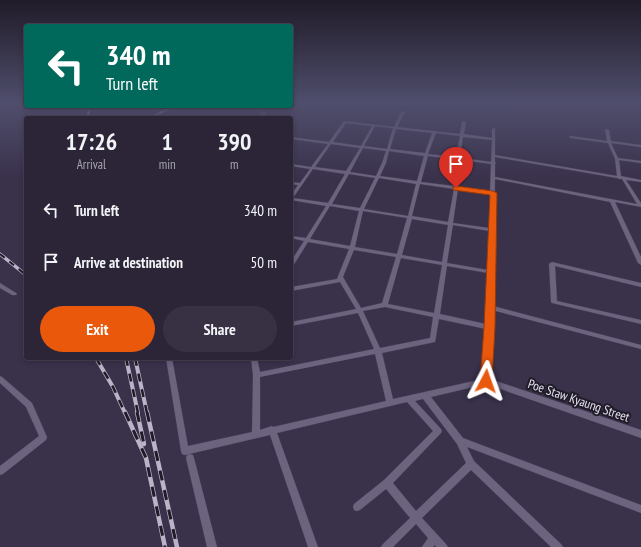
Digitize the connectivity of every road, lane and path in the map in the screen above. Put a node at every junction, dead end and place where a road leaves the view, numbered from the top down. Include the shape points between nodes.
1 (340, 129) edge
2 (373, 129) edge
3 (395, 129) edge
4 (405, 129) edge
5 (464, 129) edge
6 (494, 129) dead end
7 (607, 130) dead end
8 (434, 133) junction
9 (463, 136) junction
10 (571, 137) dead end
11 (293, 138) edge
12 (494, 139) junction
13 (609, 142) junction
14 (330, 143) junction
15 (641, 146) edge
16 (362, 147) junction
17 (388, 150) junction
18 (425, 155) junction
19 (494, 156) junction
20 (617, 158) junction
21 (460, 160) junction
22 (641, 162) edge
23 (494, 163) junction
24 (293, 165) edge
25 (312, 168) junction
26 (347, 173) junction
27 (377, 177) junction
28 (494, 178) junction
29 (621, 178) junction
30 (641, 181) edge
31 (293, 183) edge
32 (418, 183) junction
33 (300, 184) junction
34 (456, 188) junction
35 (493, 193) junction
36 (293, 196) edge
37 (293, 199) edge
38 (612, 200) junction
39 (329, 205) junction
40 (641, 206) edge
41 (361, 210) junction
42 (410, 218) junction
43 (449, 224) junction
44 (492, 230) junction
45 (293, 237) edge
46 (307, 240) junction
47 (352, 248) junction
48 (638, 254) edge
49 (398, 256) junction
50 (293, 261) edge
51 (641, 263) edge
52 (443, 264) junction
53 (490, 272) junction
54 (340, 277) junction
55 (0, 285) edge
56 (641, 285) edge
57 (293, 289) edge
58 (14, 294) dead end
59 (385, 305) junction
60 (490, 307) junction
61 (360, 311) junction
62 (438, 316) junction
63 (641, 322) edge
64 (293, 324) edge
65 (489, 327) junction
66 (641, 347) edge
67 (378, 352) junction
68 (169, 360) edge
69 (254, 360) edge
70 (257, 375) junction
71 (0, 380) edge
72 (486, 381) junction
73 (425, 395) junction
74 (409, 399) junction
75 (390, 403) junction
76 (272, 430) junction
77 (256, 434) junction
78 (641, 434) edge
79 (460, 441) junction
80 (190, 458) dead end
81 (471, 464) junction
82 (0, 471) edge
83 (387, 483) junction
84 (357, 507) dead end
85 (641, 509) edge
86 (415, 518) junction
87 (435, 538) junction
88 (212, 547) edge
89 (313, 547) edge
90 (386, 547) edge
91 (426, 547) edge
92 (443, 547) edge
93 (558, 547) edge

1 - 14 street
2 - 16 street
3 - 17 street
4 - 8 street
5 - 9 street
6 - 12 street
7 - 13 street
8 - 9 street
8 - 18 street
9 - 12 street
9 - 21 street via 458,152
10 - 13 street
11 - 14 street
12 - 19 street
13 - 15 street
13 - 20 street
14 - 16 street
14 - 25 street
16 - 17 street
16 - 26 street
17 - 18 street
17 - 27 street
18 - 21 street
18 - 32 street
19 - 23 street
19 - 29 street
20 - 22 street
20 - 29 street
21 - 23 street
21 - 34 street
23 - 28 street
24 - 25 street
25 - 26 street
25 - 33 street
26 - 27 street
26 - 39 street
27 - 32 street
27 - 41 street
28 - 35 street
28 - 38 street
29 - 30 street
29 - 40 street
31 - 33 street
32 - 34 street
32 - 42 street
33 - 36 street
34 - 35 street
34 - 43 street
35 - 44 street
37 - 39 street
38 - 40 street
38 - 48 street
39 - 41 street
39 - 46 street
41 - 42 street
41 - 47 street
42 - 43 street
42 - 49 street
43 - 44 street
43 - 52 street
44 - 53 street
45 - 46 street
46 - 47 street
46 - 50 street
47 - 49 street
47 - 54 street
48 - 51 street
49 - 52 street
49 - 59 street
52 - 53 street
52 - 62 street
53 - 60 street
54 - 57 street via 339,280
54 - 61 street
55 - 58 street
56 - 63 street via 552,264 554,302
59 - 61 street
59 - 62 street
60 - 65 street
60 - 66 street
61 - 64 street
61 - 67 street
62 - 65 street
62 - 67 street via 433,340
65 - 72 street
67 - 70 street
67 - 75 street
68 - 77 street via 185,451
69 - 70 street
70 - 77 street
71 - 82 street via 29,405 43,437
72 - 73 street
72 - 78 street, Poe Staw Kyaung Street
73 - 74 street
73 - 79 street
74 - 75 street
74 - 83 street via 438,431
75 - 76 street
76 - 77 street
76 - 89 street
79 - 81 street
79 - 85 street
80 - 88 street
81 - 86 street
81 - 93 street
83 - 84 street
83 - 86 street
86 - 87 street
86 - 90 street
87 - 91 street
87 - 92 street

